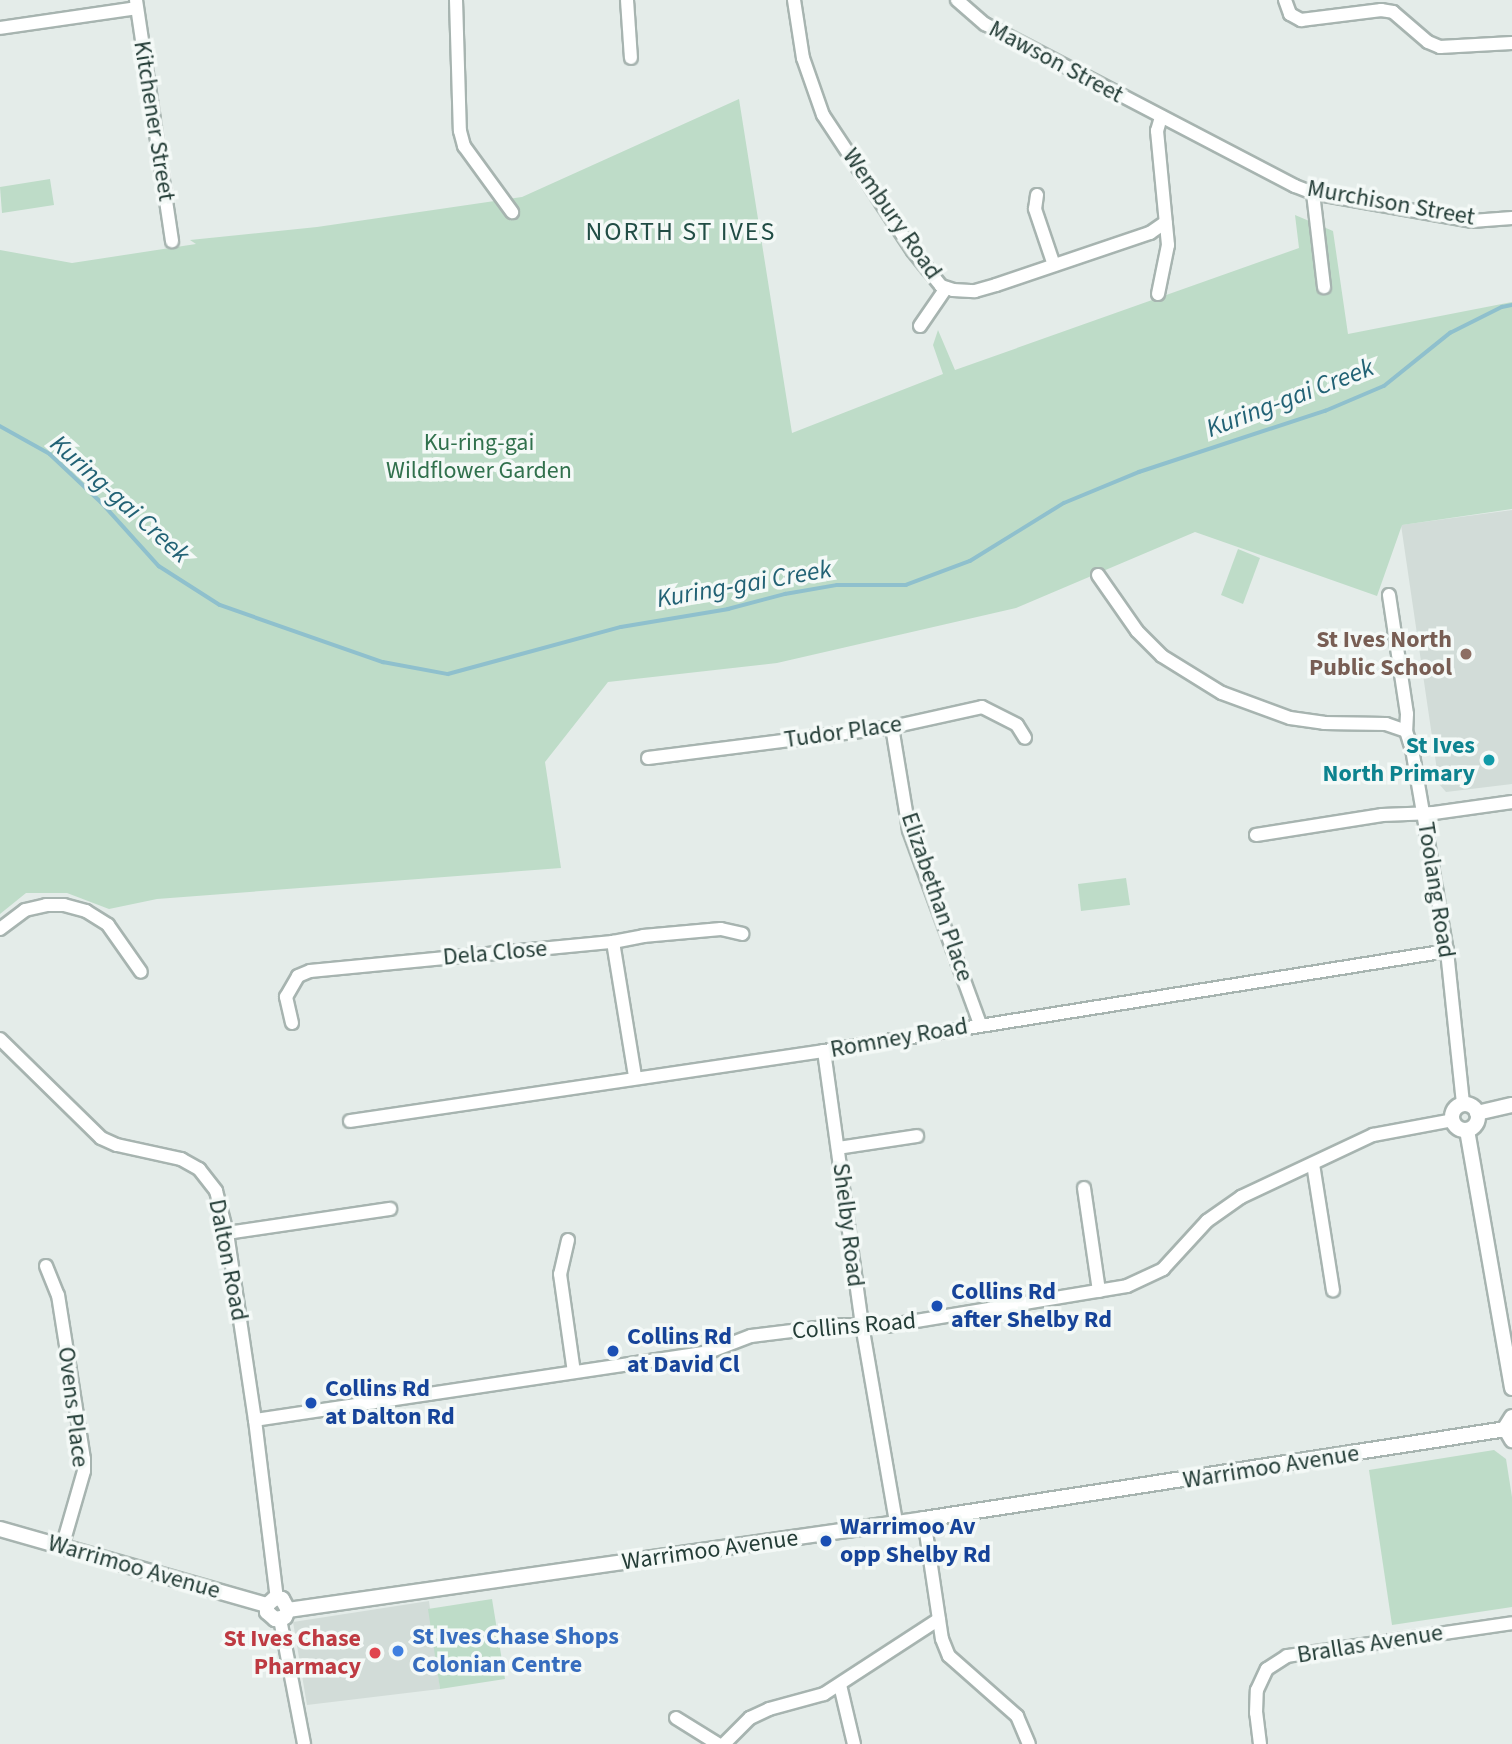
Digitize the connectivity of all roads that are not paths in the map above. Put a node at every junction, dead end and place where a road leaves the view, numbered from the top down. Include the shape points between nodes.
1 (456, 0) edge
2 (627, 0) edge
3 (793, 0) edge
4 (957, 0) edge
5 (1285, 1) edge
6 (136, 4) edge
7 (0, 28) edge
8 (1512, 43) edge
9 (631, 58) dead end
10 (1161, 117) junction
11 (1313, 193) junction
12 (1037, 195) dead end
13 (512, 212) dead end
14 (1512, 218) edge
15 (1166, 222) junction
16 (172, 242) dead end
17 (1054, 265) junction
18 (1324, 287) dead end
19 (946, 288) junction
20 (1158, 293) dead end
21 (920, 326) dead end
22 (1098, 575) dead end
23 (1389, 595) dead end
24 (892, 727) junction
25 (1406, 731) junction
26 (1025, 738) dead end
27 (648, 758) dead end
28 (1512, 802) edge
29 (1423, 812) junction
30 (1256, 835) dead end
31 (0, 929) edge
32 (742, 934) dead end
33 (614, 942) junction
34 (1447, 951) junction
35 (141, 972) dead end
36 (292, 1023) dead end
37 (980, 1024) junction
38 (0, 1039) edge
39 (824, 1051) junction
40 (635, 1077) junction
41 (1464, 1104) junction
42 (1512, 1105) edge
43 (1477, 1112) junction
44 (1452, 1120) junction
45 (350, 1121) dead end
46 (1467, 1130) junction
47 (917, 1136) dead end
48 (838, 1148) junction
49 (1313, 1164) junction
50 (1084, 1188) dead end
51 (390, 1209) dead end
52 (227, 1233) junction
53 (568, 1240) dead end
54 (46, 1266) dead end
55 (1333, 1290) dead end
56 (1098, 1291) junction
57 (862, 1325) junction
58 (574, 1372) junction
59 (1512, 1388) edge
60 (255, 1420) junction
61 (1510, 1429) edge
62 (924, 1519) junction
63 (896, 1522) junction
64 (0, 1529) edge
65 (62, 1547) junction
66 (272, 1602) junction
67 (284, 1615) junction
68 (939, 1619) junction
69 (1512, 1623) edge
70 (840, 1685) junction
71 (676, 1718) dead end
72 (304, 1744) edge
73 (718, 1744) edge
74 (723, 1744) edge
75 (854, 1744) edge
76 (1029, 1744) edge
77 (1260, 1744) edge

1 - 13 street via 462,139 470,158
2 - 9 street
3 - 19 street, Wembury Road via 803,58 823,115 929,274
4 - 10 street, Mawson Street via 985,24
5 - 8 street via 1290,14 1301,20 1394,12 1440,47
6 - 7 street
6 - 16 street, Kitchener Street
10 - 11 street, Murchison Street
10 - 15 street via 1157,131
11 - 14 street, Murchison Street via 1472,221
11 - 18 street
12 - 17 street via 1035,209
15 - 17 street, Wembury Road via 1150,233
15 - 20 street via 1168,245
17 - 19 street, Wembury Road via 975,291
19 - 21 street
22 - 25 street via 1137,631 1162,656 1222,693 1290,718 1386,724
23 - 25 street, Toolang Road
24 - 26 street, Tudor Place via 982,707 1017,725
24 - 27 street, Tudor Place
24 - 37 street, Elizabethan Place via 909,830
25 - 29 street, Toolang Road
28 - 29 street
29 - 30 street
29 - 34 street, Toolang Road
31 - 35 street via 25,910 46,905 86,911 108,925
32 - 33 street, Dela Close via 720,929
33 - 36 street, Dela Close via 310,971 298,975 286,997
33 - 40 street
34 - 37 street, Romney Road
34 - 41 street, Toolang Road
37 - 39 street, Romney Road
38 - 52 street, Dalton Road via 101,1138 165,1153 199,1169 216,1191
39 - 40 street, Romney Road
39 - 48 street, Shelby Road
40 - 45 street, Romney Road
41 - 43 street
41 - 44 street via 1454,1109
42 - 43 street
43 - 46 street via 1476,1124
44 - 46 street
44 - 49 street, Collins Road via 1373,1135
46 - 59 street
47 - 48 street
48 - 57 street, Shelby Road
49 - 55 street
49 - 56 street, Collins Road via 1224,1206 1163,1269 1134,1284
50 - 56 street
51 - 52 street
52 - 60 street, Dalton Road
53 - 58 street via 560,1274
54 - 65 street, Ovens Place via 58,1295 84,1472
56 - 57 street, Collins Road via 886,1326
57 - 58 street, Collins Road via 751,1336 709,1352
57 - 63 street, Shelby Road
58 - 60 street, Collins Road
60 - 66 street, Dalton Road
61 - 62 street, Warrimoo Avenue
62 - 63 street, Warrimoo Avenue
62 - 68 street
63 - 67 street, Warrimoo Avenue
64 - 65 street, Warrimoo Avenue
65 - 66 street, Warrimoo Avenue
66 - 67 street via 269,1616
67 - 72 street
68 - 70 street
68 - 76 street via 949,1656 1017,1716
69 - 77 street, Brallas Avenue via 1287,1656 1267,1669 1257,1690
70 - 74 street via 750,1718
70 - 75 street
71 - 73 street

